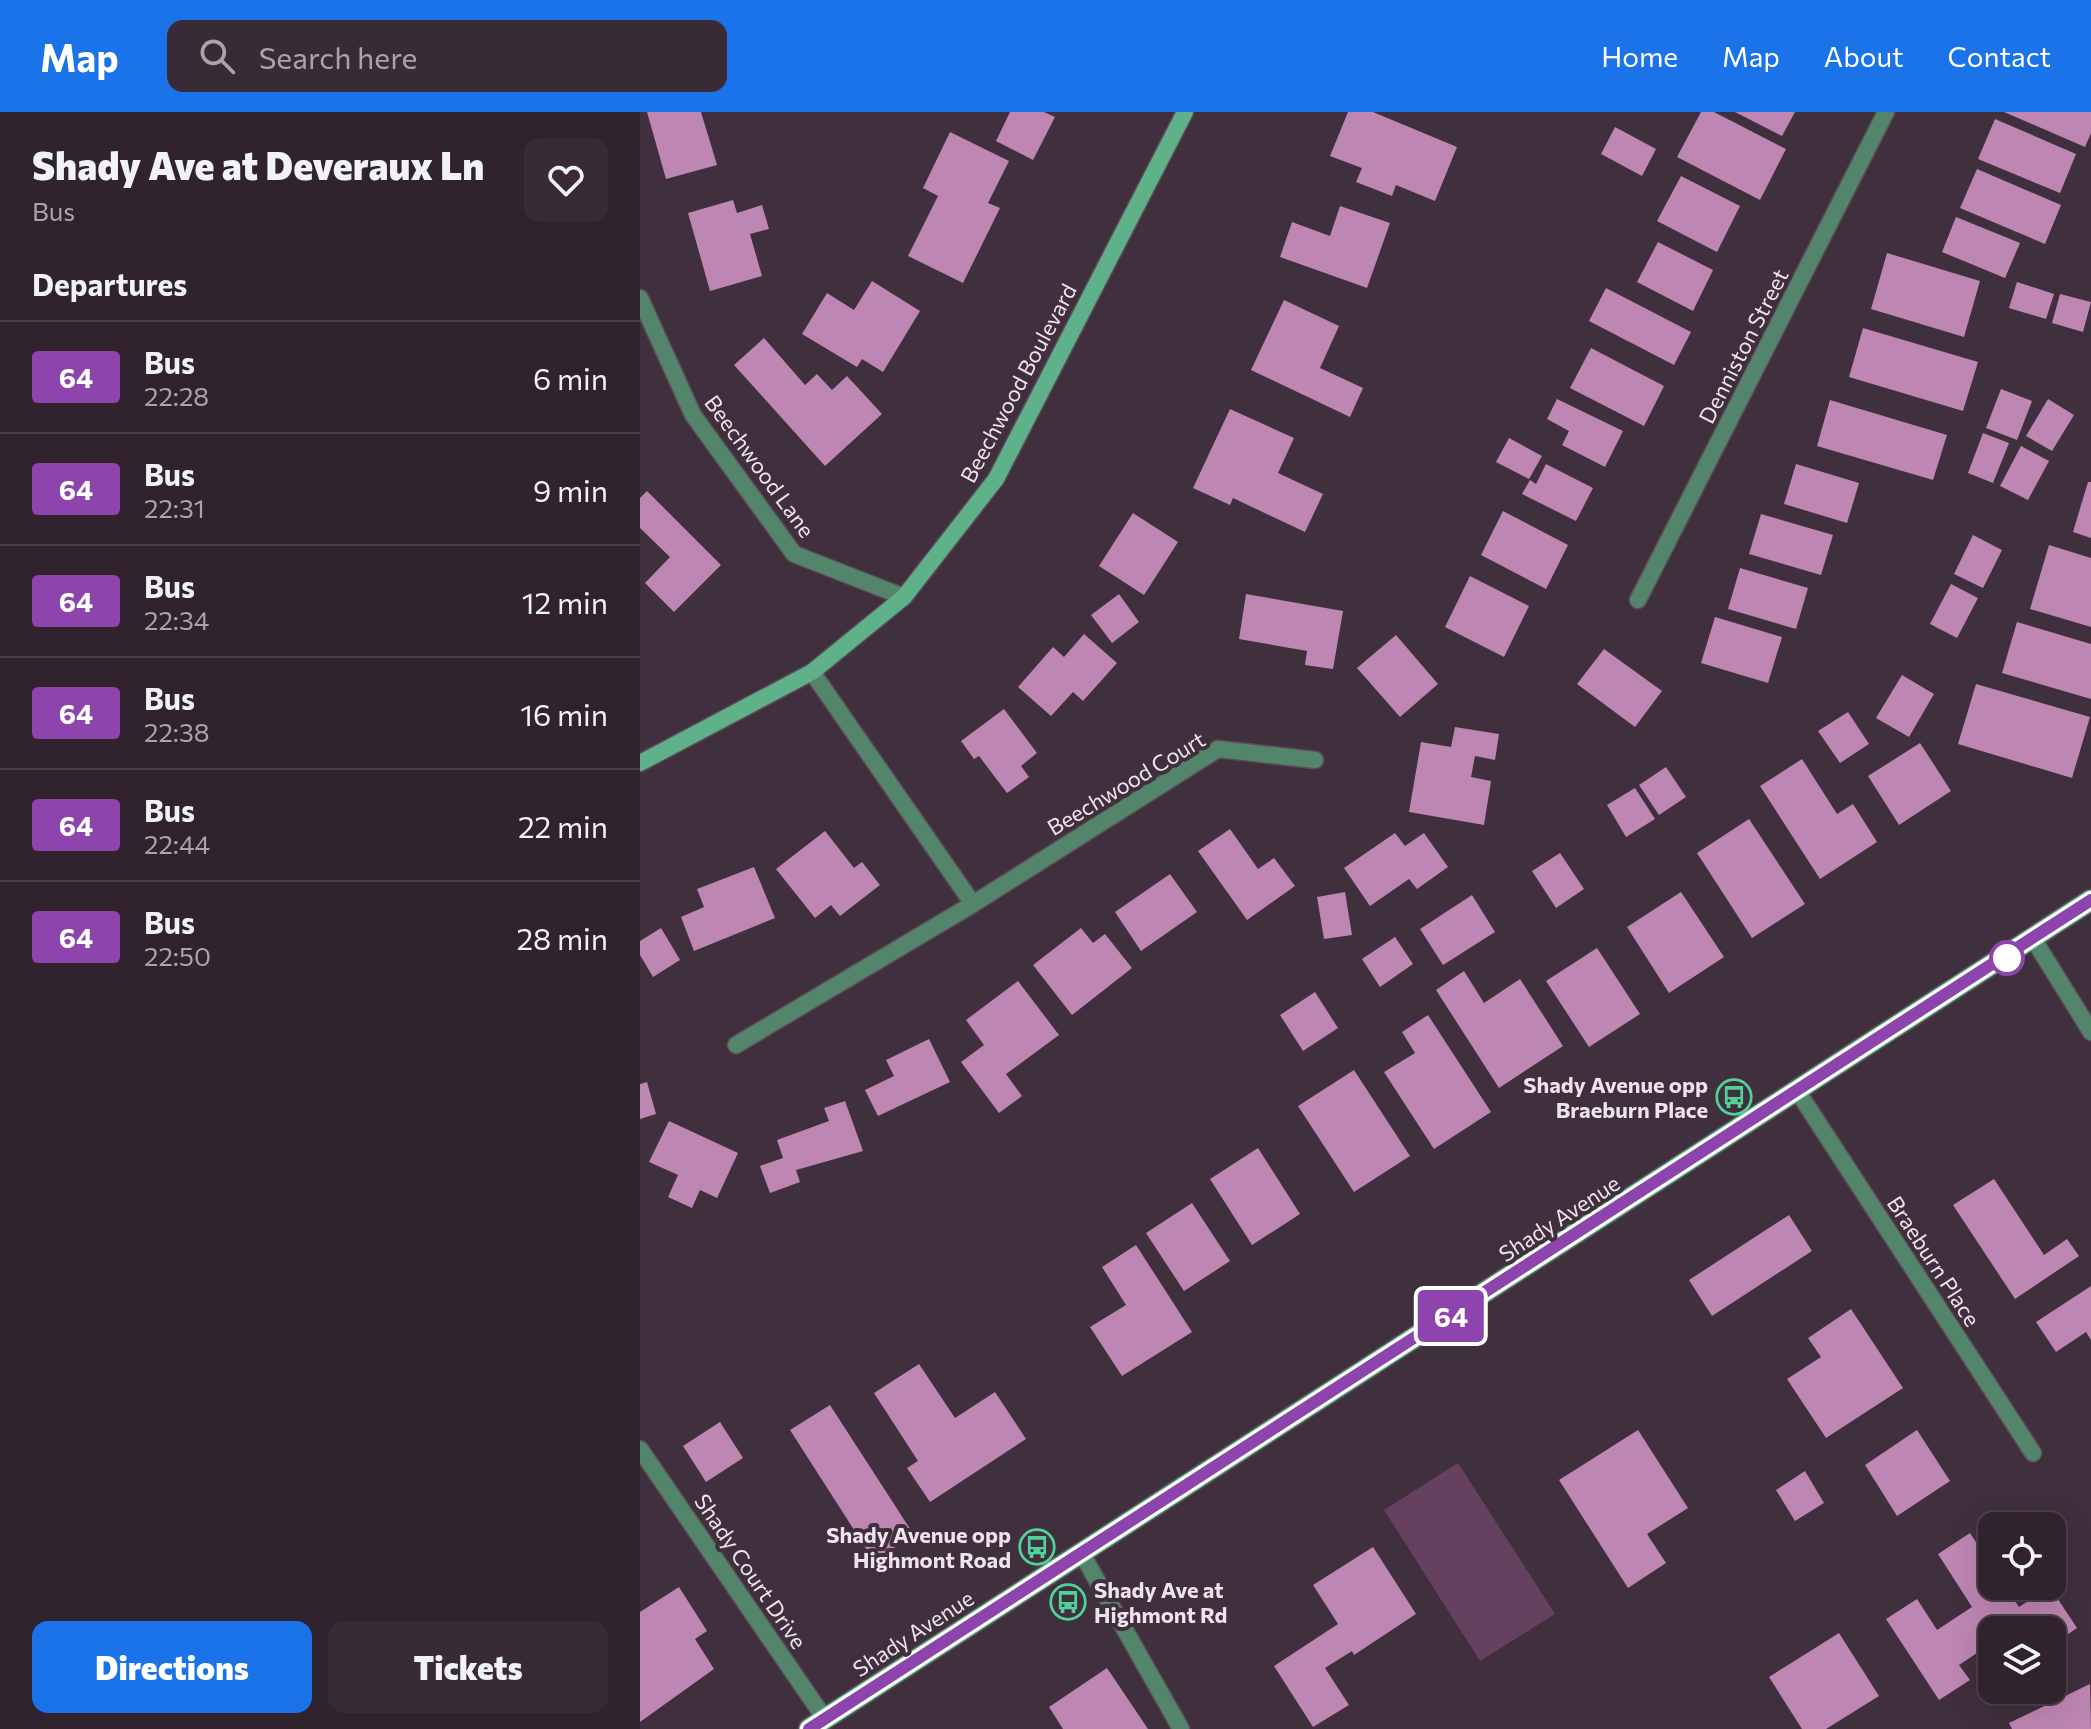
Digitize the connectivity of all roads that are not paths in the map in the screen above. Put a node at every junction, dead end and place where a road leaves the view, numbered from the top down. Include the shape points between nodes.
1 (1185, 112) edge
2 (1886, 112) edge
3 (640, 298) edge
4 (904, 597) junction
5 (1638, 600) dead end
6 (812, 672) junction
7 (1315, 760) dead end
8 (640, 763) edge
9 (2091, 900) edge
10 (973, 904) junction
11 (2034, 940) junction
12 (2091, 1032) edge
13 (736, 1045) dead end
14 (1798, 1092) junction
15 (640, 1449) edge
16 (2033, 1453) dead end
17 (1082, 1554) junction
18 (817, 1724) edge
19 (1181, 1729) edge

1 - 4 main road, Beechwood Boulevard via 996,479
2 - 5 street, Denniston Street
3 - 4 street, Beechwood Lane via 693,415 794,554
4 - 6 main road, Beechwood Boulevard
6 - 8 main road, Beechwood Boulevard
6 - 10 street
7 - 10 street, Beechwood Court via 1218,749
9 - 11 main road, Shady Avenue
10 - 13 street, Beechwood Court
11 - 12 street
11 - 14 main road, Shady Avenue
14 - 16 street, Braeburn Place
14 - 17 main road, Shady Avenue
15 - 18 street, Shady Court Drive
17 - 18 main road, Shady Avenue
17 - 19 street

